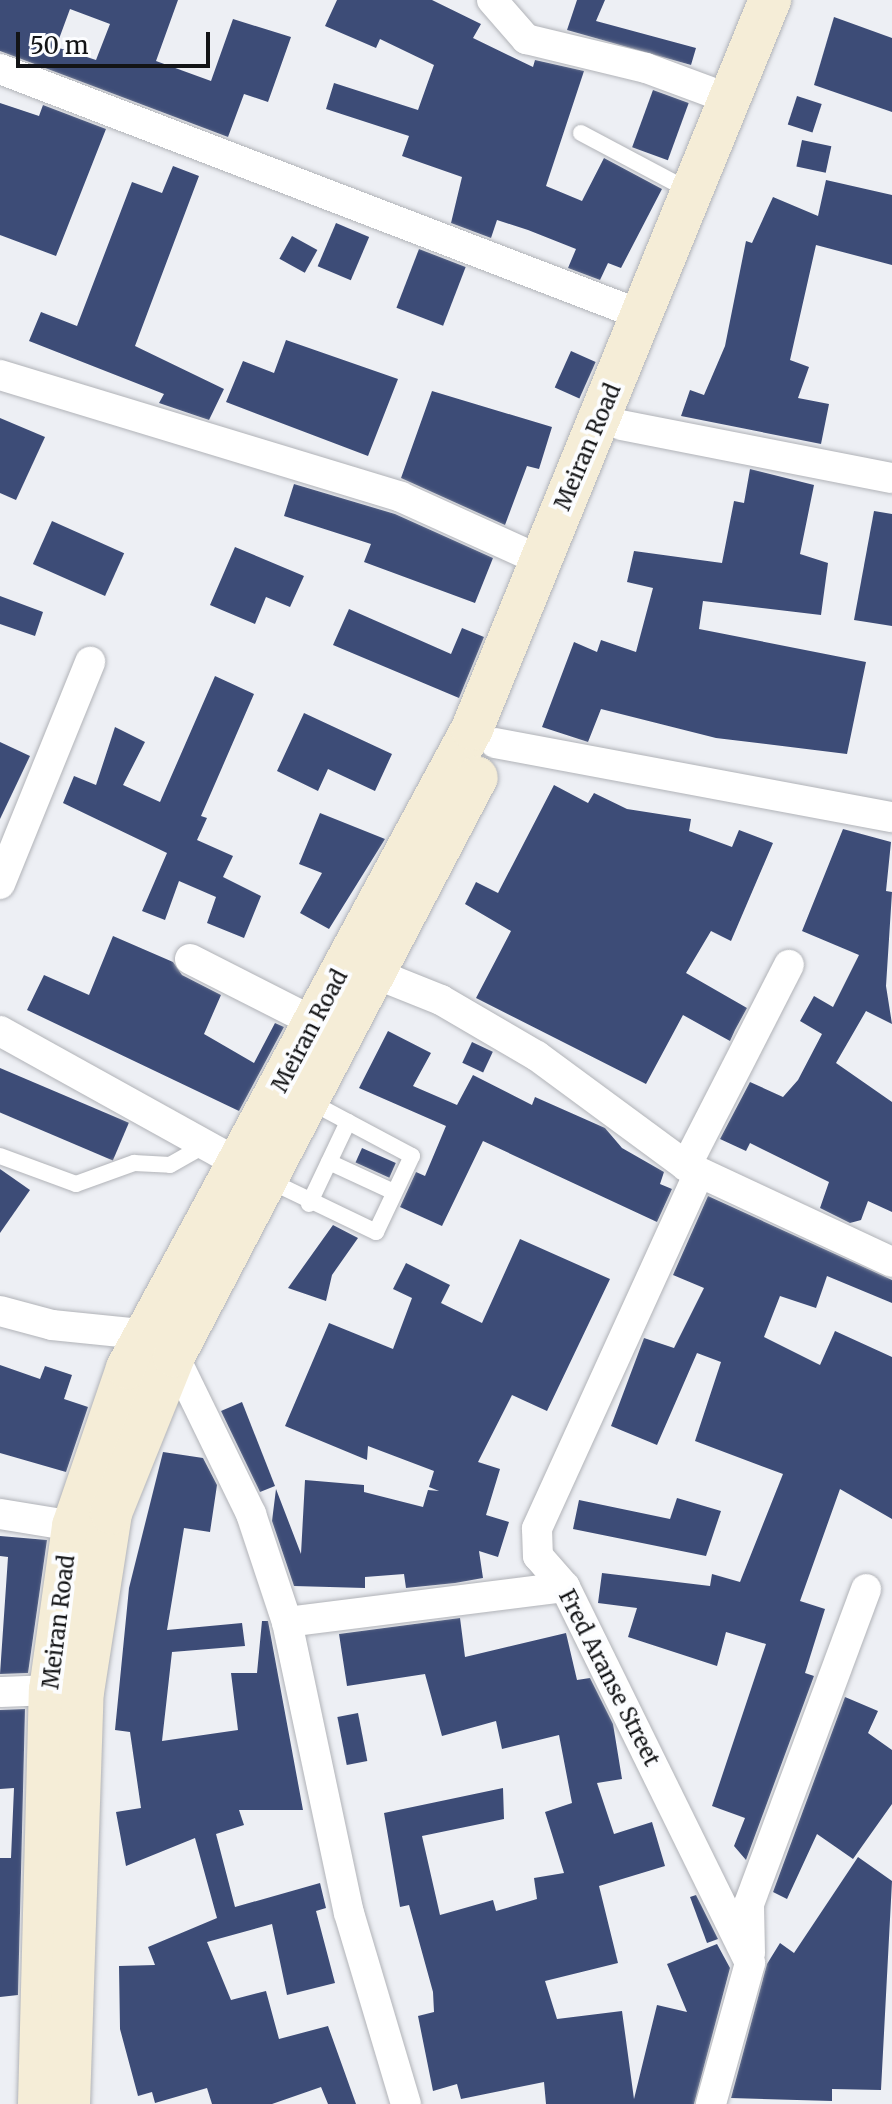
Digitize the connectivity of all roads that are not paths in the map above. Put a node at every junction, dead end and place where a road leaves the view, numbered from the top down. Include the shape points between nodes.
1 (492, 0) edge
2 (770, 0) edge
3 (798, 0) edge
4 (0, 69) edge
5 (730, 99) junction
6 (581, 133) dead end
7 (695, 193) junction
8 (644, 316) junction
9 (0, 375) edge
10 (621, 425) junction
11 (892, 478) edge
12 (540, 560) junction
13 (90, 662) dead end
14 (495, 743) junction
15 (892, 817) edge
16 (0, 884) edge
17 (190, 959) dead end
18 (789, 965) dead end
19 (376, 974) junction
20 (316, 1023) junction
21 (0, 1031) edge
22 (307, 1100) junction
23 (348, 1122) junction
24 (0, 1156) edge
25 (239, 1161) junction
26 (329, 1162) junction
27 (693, 1170) junction
28 (394, 1192) junction
29 (309, 1204) junction
30 (892, 1262) edge
31 (0, 1311) edge
32 (158, 1345) junction
33 (0, 1514) edge
34 (73, 1526) junction
35 (565, 1587) junction
36 (866, 1589) dead end
37 (287, 1622) junction
38 (50, 1690) junction
39 (0, 1692) edge
40 (750, 1963) junction
41 (39, 2104) edge
42 (69, 2104) edge
43 (406, 2104) edge
44 (711, 2104) edge

1 - 5 street via 526,39 646,68
2 - 5 main road, Meiran Road
3 - 10 main road, Meiran Road
4 - 8 street
5 - 7 main road, Meiran Road
6 - 7 lane
7 - 8 main road, Meiran Road
8 - 12 main road, Meiran Road
9 - 12 street via 401,497
10 - 11 street
10 - 14 main road, Meiran Road
12 - 20 main road, Meiran Road via 472,729
13 - 16 street
14 - 15 street
14 - 19 main road, Meiran Road
17 - 20 street
18 - 27 street
19 - 22 main road, Meiran Road
19 - 27 street via 441,1000 537,1056
20 - 25 main road, Meiran Road
21 - 25 street
22 - 23 lane
22 - 25 main road, Meiran Road
23 - 26 lane
23 - 28 lane via 412,1156
24 - 25 lane via 76,1184 134,1163
25 - 29 lane
25 - 32 main road, Meiran Road
26 - 28 lane
26 - 29 lane
27 - 30 street
27 - 35 street, Fred Aranse Street via 550,1488 538,1556
28 - 29 lane via 376,1232
31 - 32 street
32 - 34 main road, Meiran Road
32 - 37 street via 251,1514
32 - 42 main road, Meiran Road via 93,1596 83,1692
33 - 34 street
34 - 38 main road, Meiran Road
35 - 37 street
35 - 40 street, Fred Aranse Street
36 - 40 street via 749,1904
37 - 43 street via 349,1913
38 - 39 street
38 - 41 main road, Meiran Road
40 - 44 street

